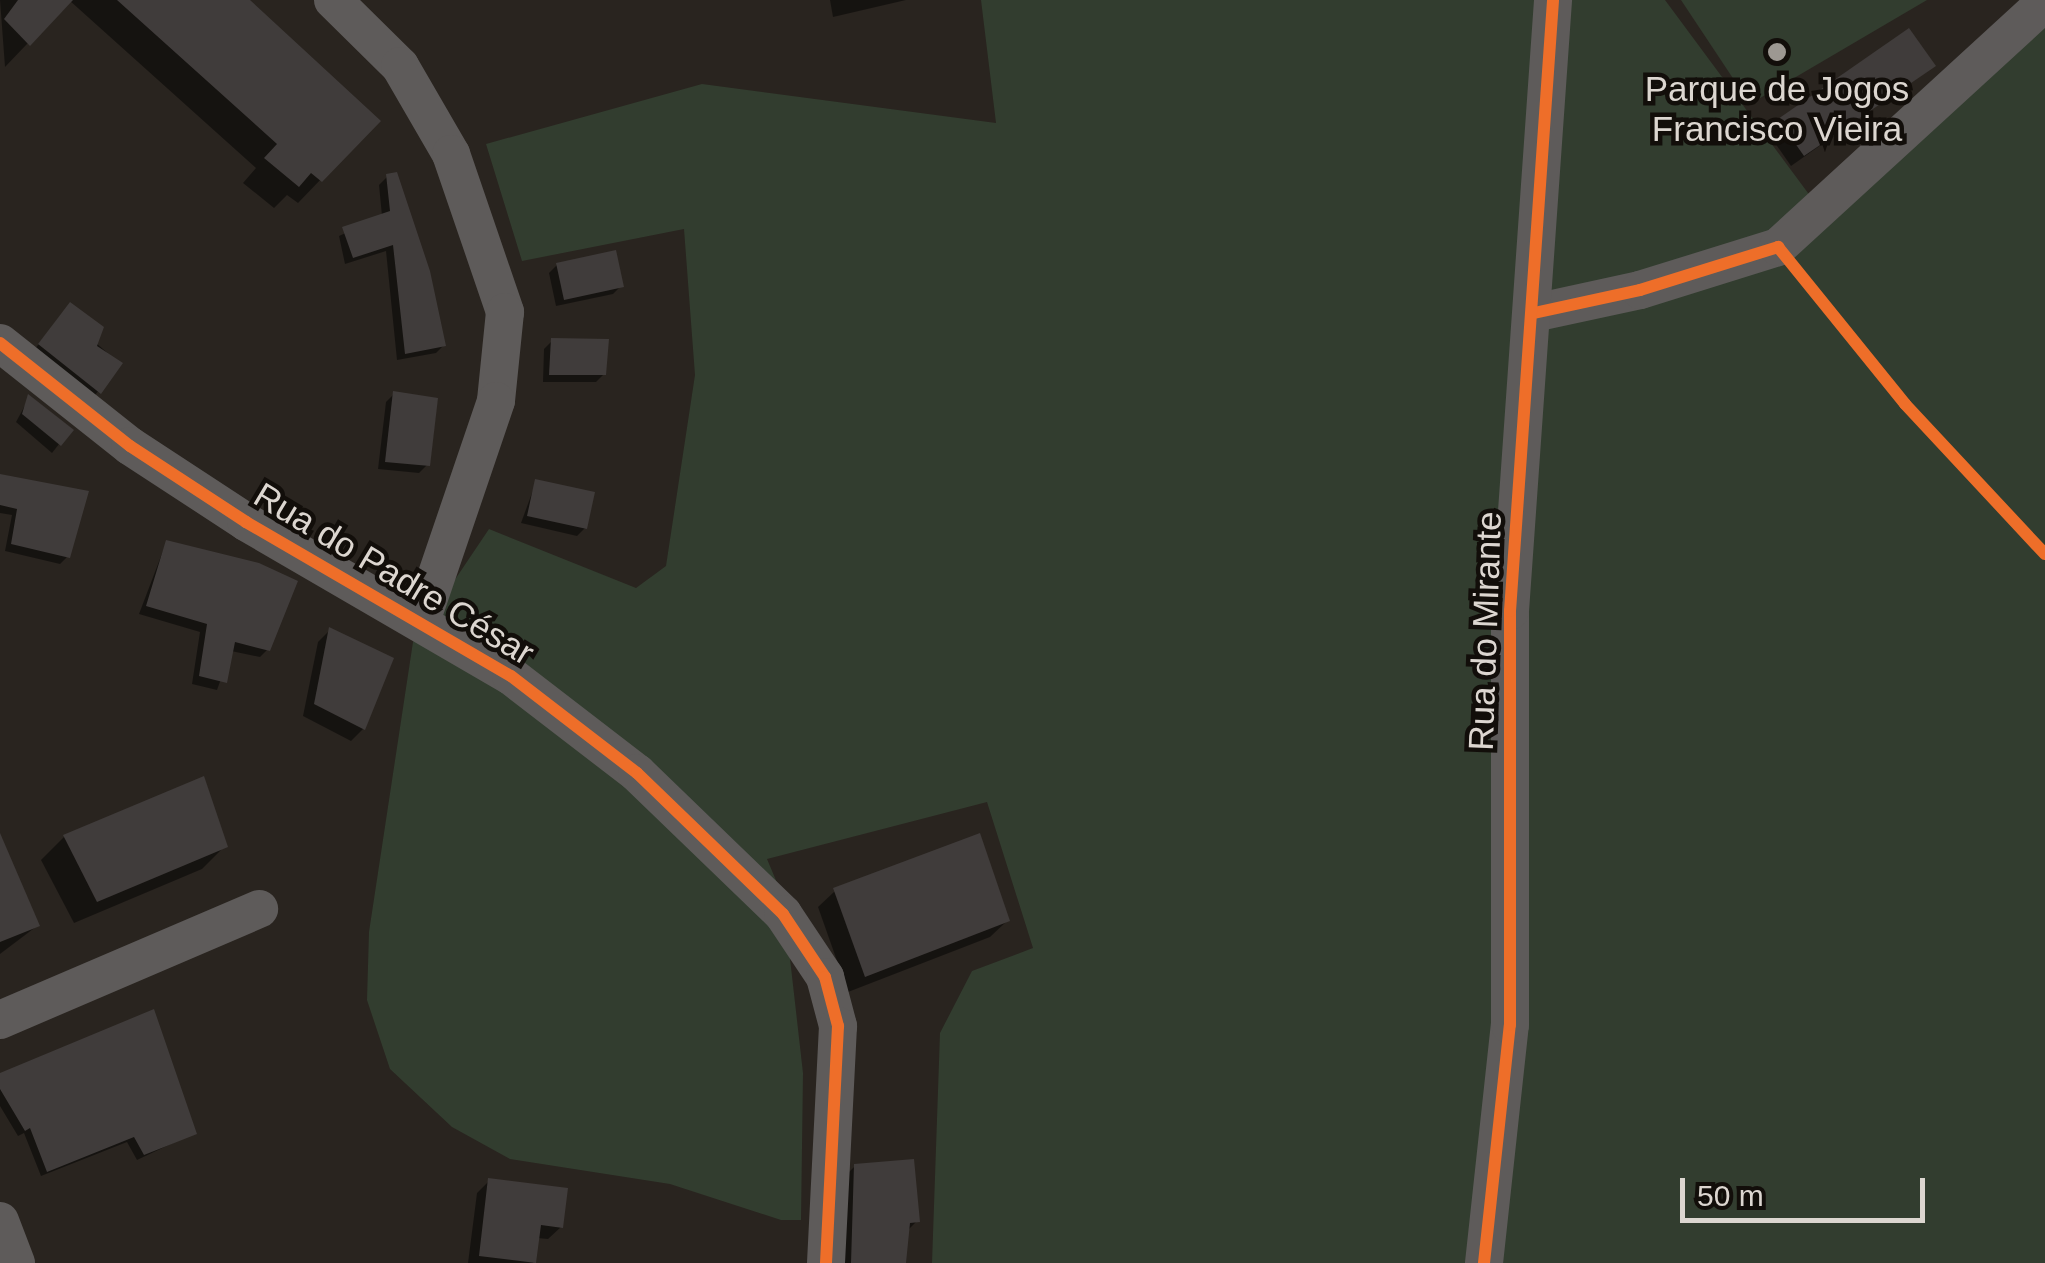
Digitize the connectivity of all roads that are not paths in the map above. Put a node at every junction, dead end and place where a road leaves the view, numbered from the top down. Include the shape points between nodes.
1 (333, 0) edge
2 (1553, 0) edge
3 (2045, 2) edge
4 (1534, 314) junction
5 (0, 343) edge
6 (421, 621) junction
7 (259, 909) dead end
8 (0, 1020) edge
9 (0, 1221) edge
10 (16, 1263) edge
11 (826, 1263) edge
12 (1484, 1263) edge

1 - 6 street via 400,66 450,154 505,312 496,401
2 - 4 street, Rua do Mirante
3 - 4 street via 1778,247
4 - 12 street, Rua do Mirante via 1510,611 1510,1025
5 - 6 street, Rua do Padre César via 130,446 246,522
6 - 11 street, Rua do Padre César via 511,676 637,773 783,914 815,956 832,998 840,1051
7 - 8 street
9 - 10 street

